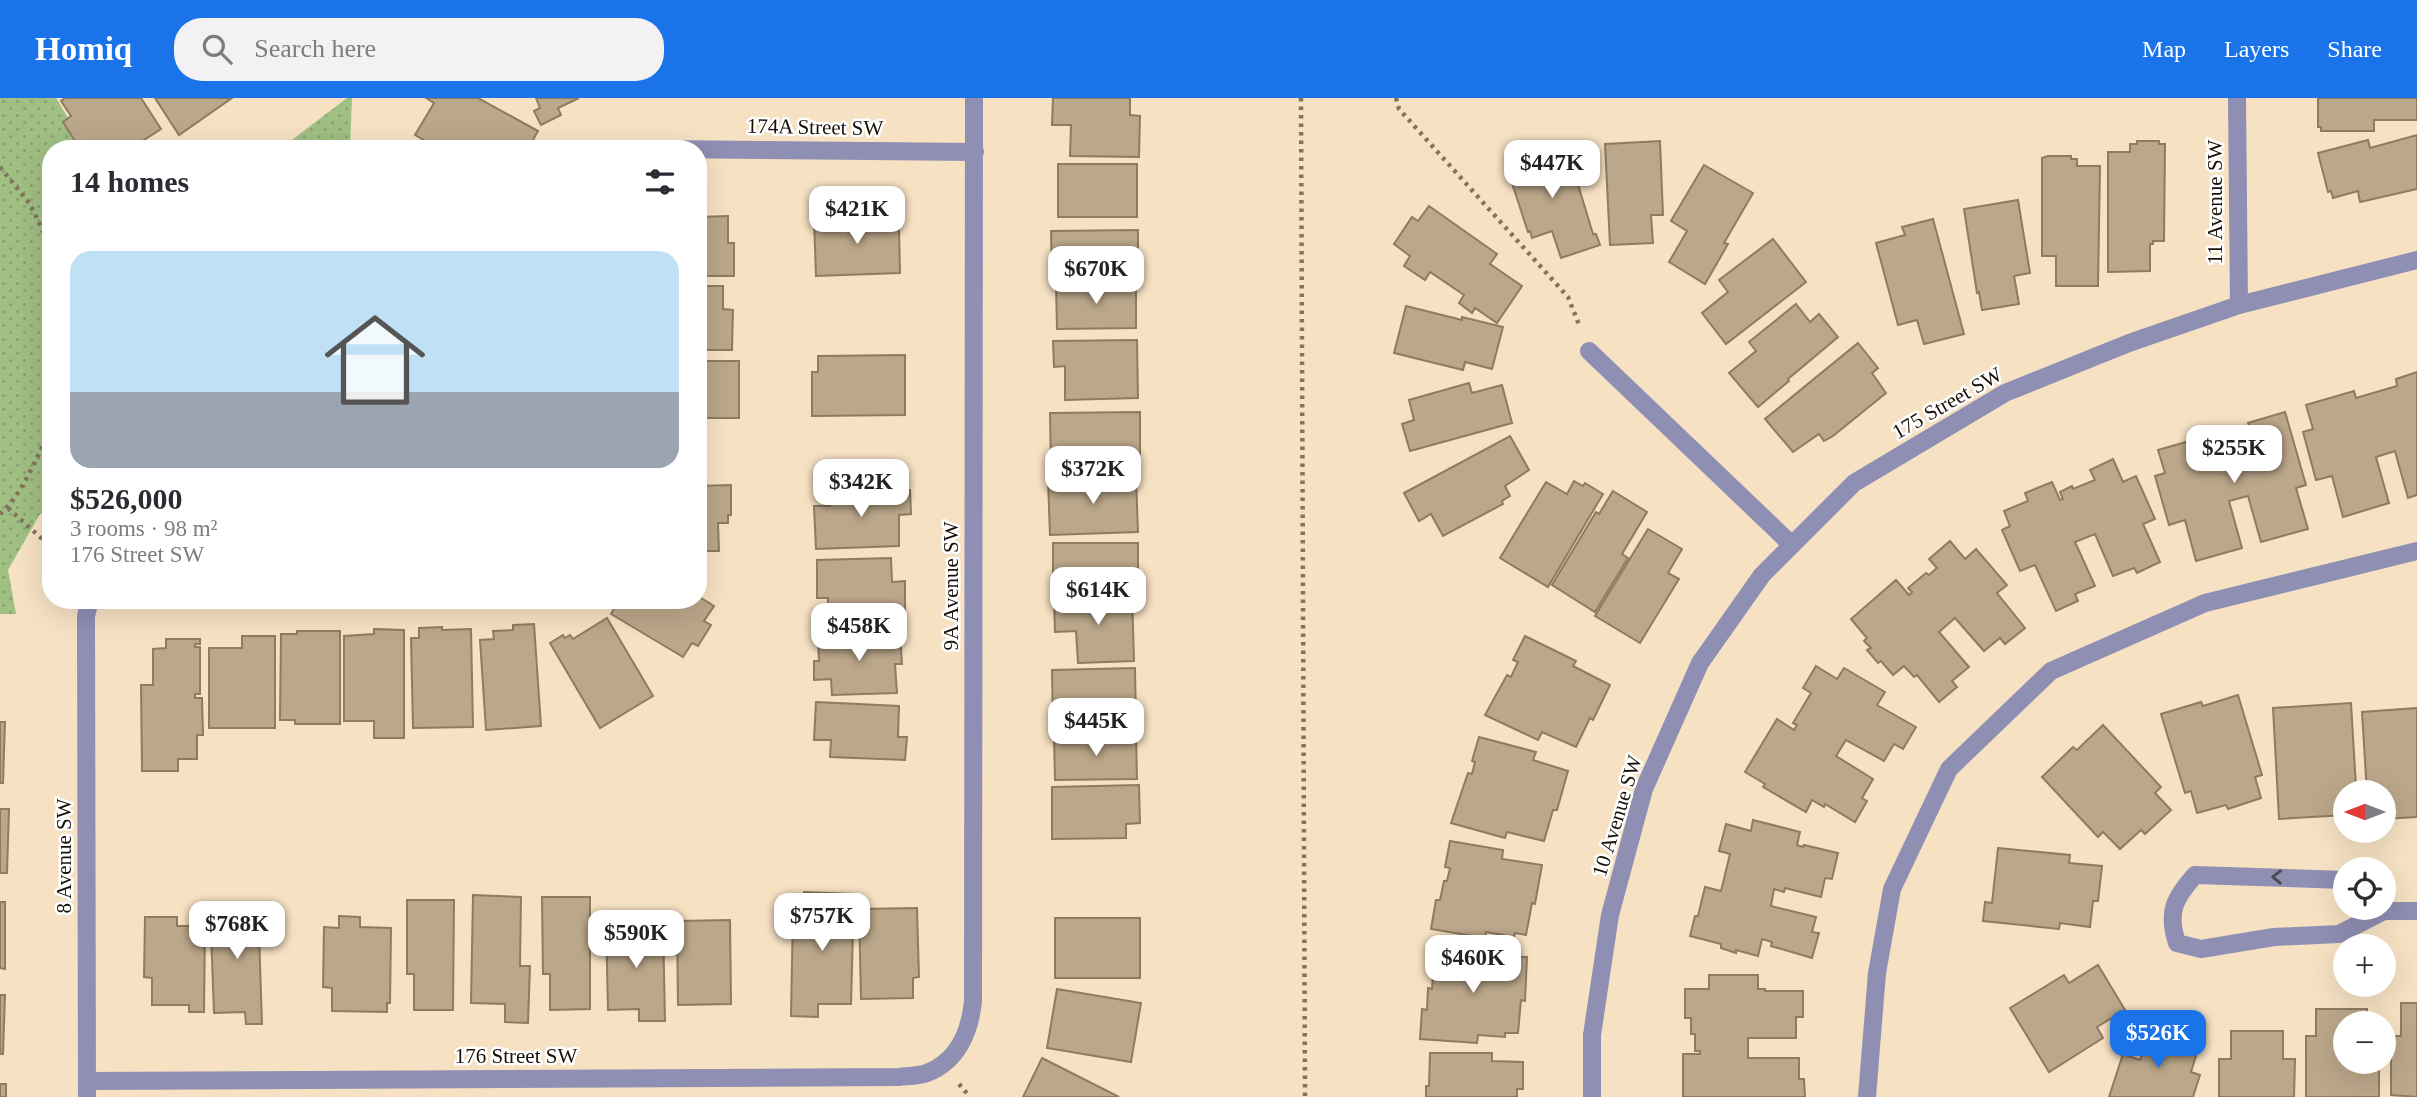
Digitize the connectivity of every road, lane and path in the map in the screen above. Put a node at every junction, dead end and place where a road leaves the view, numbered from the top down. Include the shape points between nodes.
1 (974, 98) edge
2 (1301, 98) edge
3 (1396, 98) edge
4 (2237, 98) edge
5 (707, 149) edge
6 (975, 152) junction
7 (0, 167) edge
8 (42, 229) edge
9 (2417, 260) edge
10 (2239, 305) junction
11 (1589, 351) joint
12 (42, 446) edge
13 (8, 508) junction
14 (0, 514) edge
15 (42, 539) edge
16 (1792, 545) junction
17 (2417, 551) edge
18 (88, 609) edge
19 (2333, 880) edge
20 (2396, 910) edge
21 (2417, 911) edge
22 (2365, 920) edge
23 (942, 1064) joint
24 (87, 1089) edge
25 (1305, 1097) edge
26 (1592, 1097) edge
27 (1867, 1097) edge

1 - 6 street, 9A Avenue SW
2 - 25 path
3 - 11 path via 1399,109 1568,297
4 - 10 street, 11 Avenue SW
5 - 6 street, 174A Street SW
6 - 23 street, 9A Avenue SW via 973,1001 967,1035
7 - 8 path via 30,204
9 - 10 street, 175 Street SW
10 - 16 street, 175 Street SW via 2006,393 1854,483
11 - 16 street
12 - 13 path
13 - 14 path
13 - 15 path
16 - 26 street, 10 Avenue SW via 1762,575 1700,663 1644,789 1610,915 1592,1035
17 - 27 street via 2205,603 2051,671 1949,769 1892,889 1877,973
18 - 24 street, 8 Avenue SW
19 -> 22 street via 2195,875 2177,895 2171,923 2177,943 2201,949 2274,937 2339,934
20 - 21 street
23 - 24 street, 176 Street SW via 927,1073 899,1077

